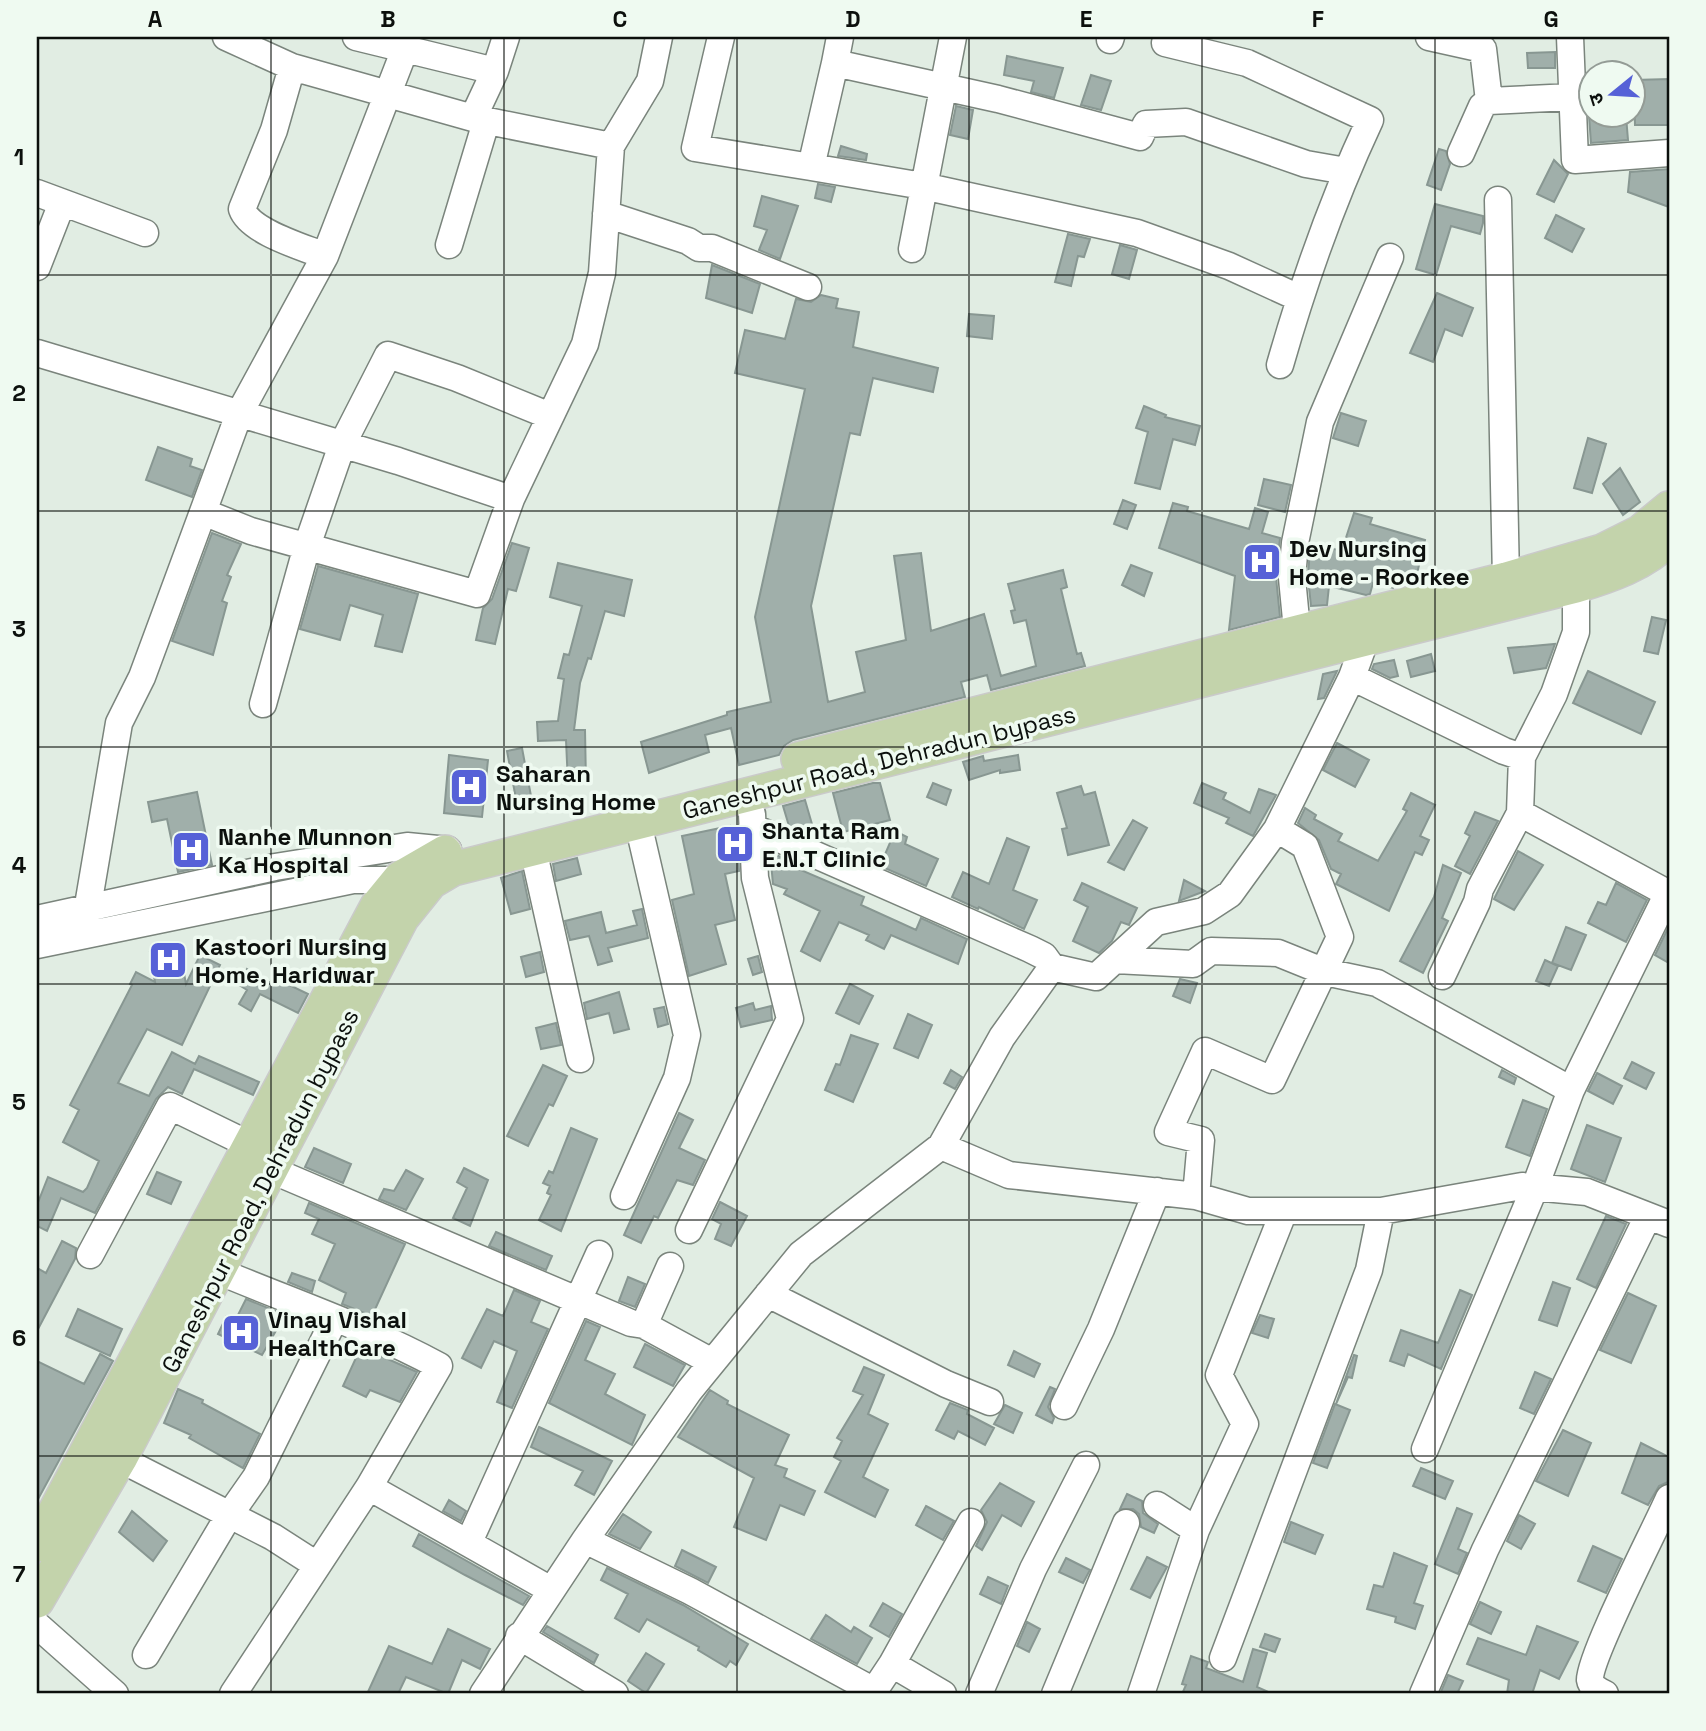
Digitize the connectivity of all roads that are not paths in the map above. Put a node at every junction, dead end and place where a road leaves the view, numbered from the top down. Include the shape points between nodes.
1 (226, 37) edge
2 (356, 37) edge
3 (506, 37) edge
4 (659, 37) edge
5 (721, 37) edge
6 (840, 37) edge
7 (953, 37) edge
8 (1429, 37) edge
9 (1570, 37) edge
10 (1165, 43) dead end
11 (405, 49) junction
12 (835, 63) junction
13 (292, 67) junction
14 (495, 71) junction
15 (944, 87) junction
16 (387, 94) junction
17 (1571, 97) junction
18 (1489, 101) junction
19 (473, 118) junction
20 (611, 146) junction
21 (1461, 153) dead end
22 (1669, 153) edge
23 (811, 167) junction
24 (1346, 171) junction
25 (923, 186) junction
26 (37, 193) edge
27 (1498, 200) dead end
28 (62, 203) junction
29 (606, 214) junction
30 (145, 233) dead end
31 (449, 245) dead end
32 (912, 249) dead end
33 (325, 256) junction
34 (1390, 257) dead end
35 (37, 267) edge
36 (808, 287) dead end
37 (1299, 298) junction
38 (37, 353) edge
39 (1280, 365) dead end
40 (239, 414) junction
41 (550, 416) junction
42 (342, 445) junction
43 (511, 499) junction
44 (1669, 508) edge
45 (203, 512) junction
46 (1656, 544) edge
47 (307, 546) junction
48 (1506, 579) junction
49 (1576, 586) junction
50 (1297, 630) junction
51 (1365, 641) junction
52 (1352, 677) junction
53 (263, 704) dead end
54 (1522, 757) junction
55 (751, 811) junction
56 (1520, 813) junction
57 (638, 823) junction
58 (1277, 830) junction
59 (533, 849) junction
60 (448, 850) junction
61 (415, 880) junction
62 (1668, 893) edge
63 (87, 908) junction
64 (37, 919) edge
65 (83, 935) junction
66 (37, 945) edge
67 (1115, 960) junction
68 (1052, 967) junction
69 (1325, 972) junction
70 (1442, 976) dead end
71 (580, 1059) dead end
72 (1571, 1090) junction
73 (942, 1146) junction
74 (261, 1156) junction
75 (1535, 1188) junction
76 (1157, 1191) junction
77 (624, 1196) dead end
78 (1196, 1196) junction
79 (1284, 1211) junction
80 (1381, 1211) junction
81 (1659, 1220) edge
82 (689, 1230) dead end
83 (599, 1254) dead end
84 (90, 1255) dead end
85 (670, 1266) dead end
86 (218, 1271) junction
87 (768, 1294) junction
88 (579, 1298) junction
89 (334, 1320) junction
90 (644, 1325) junction
91 (712, 1362) junction
92 (990, 1402) dead end
93 (1064, 1406) dead end
94 (1425, 1449) dead end
95 (120, 1459) junction
96 (1086, 1465) dead end
97 (369, 1487) junction
98 (1669, 1498) edge
99 (1157, 1505) dead end
100 (228, 1517) junction
101 (971, 1522) dead end
102 (1126, 1523) dead end
103 (1196, 1530) junction
104 (584, 1540) junction
105 (469, 1542) junction
106 (37, 1545) edge
107 (315, 1564) junction
108 (551, 1590) junction
109 (37, 1601) edge
110 (37, 1625) edge
111 (519, 1636) junction
112 (146, 1655) dead end
113 (1223, 1658) dead end
114 (892, 1664) junction
115 (873, 1692) edge
116 (115, 1694) edge
117 (233, 1694) edge
118 (483, 1694) edge
119 (615, 1694) edge
120 (943, 1694) edge
121 (979, 1694) edge
122 (1055, 1694) edge
123 (1141, 1694) edge
124 (1423, 1694) edge
125 (1605, 1694) edge

1 - 13 street
2 - 11 street
3 - 14 street
4 - 20 street via 650,81
5 - 23 street via 695,148
6 - 12 street
7 - 15 street
8 - 18 street via 1483,49
9 - 17 street
10 - 24 street via 1247,63 1370,120
11 - 14 street
11 - 16 street
12 - 15 street
12 - 23 street
13 - 16 street
13 - 33 street via 274,130 242,209 256,227
14 - 19 street
15 - 24 street via 1140,137 1146,124 1186,122 1306,164
15 - 25 street
16 - 19 street
16 - 33 street
17 - 18 street
17 - 22 street via 1575,160
18 - 21 street via 1482,106
19 - 20 street
19 - 31 street via 486,122
20 - 29 street
23 - 25 street
24 - 37 street
25 - 32 street
25 - 37 street via 1136,233 1229,266
26 - 28 street
27 - 48 street
28 - 30 street
28 - 35 street
29 - 36 street via 688,240 699,248 712,248
29 - 41 street via 602,273 585,344
33 - 40 street
34 - 50 street via 1320,422 1295,543 1292,578
37 - 39 street
38 - 40 street
40 - 42 street
40 - 45 street
41 - 42 street via 388,355
41 - 43 street
42 - 43 street
42 - 47 street
43 - 47 street via 477,594
44 - 46 main road
45 - 47 street
45 - 63 street via 142,677 119,723
46 - 48 main road via 1602,551
46 - 49 main road, Ganeshpur Road, Dehradun bypass via 1608,576
47 - 53 street
48 - 50 main road
49 - 51 main road, Ganeshpur Road, Dehradun bypass
49 - 54 street via 1576,632 1554,694
50 - 60 main road
51 - 52 street
51 - 55 main road, Ganeshpur Road, Dehradun bypass
52 - 54 street
52 - 58 street
54 - 56 street
55 - 57 main road, Ganeshpur Road, Dehradun bypass
55 - 68 street via 1044,956
55 - 82 street via 755,878 790,1019
56 - 62 street
56 - 70 street
57 - 59 main road, Ganeshpur Road, Dehradun bypass
57 - 77 street via 687,1035 677,1078
58 - 67 street via 1230,894 1204,911 1156,922
58 - 69 street via 1304,846 1340,937
59 - 61 main road, Ganeshpur Road, Dehradun bypass
59 - 71 street
60 - 61 main road
60 - 63 street via 407,845 275,867
61 - 65 street via 353,880
61 - 74 main road, Ganeshpur Road, Dehradun bypass via 402,918
62 - 72 street
63 - 64 street
63 - 65 street
65 - 66 street
67 - 68 street via 1096,977
67 - 69 street via 1193,964 1211,951 1278,953
68 - 73 street via 1002,1037
69 - 72 street via 1377,983
69 - 78 street via 1272,1080 1205,1051 1168,1132 1201,1140
72 - 75 street
73 - 76 street via 1009,1175
73 - 87 street via 801,1254
74 - 84 street via 170,1106
74 - 86 main road, Ganeshpur Road, Dehradun bypass
74 - 88 street via 283,1175
74 - 106 main road
75 - 80 street via 1522,1186
75 - 81 street via 1587,1192
75 - 94 street
76 - 78 street
76 - 93 street
78 - 79 street via 1248,1211
79 - 80 street
79 - 103 street via 1219,1375 1245,1424
80 - 113 street via 1369,1270
81 - 124 street via 1485,1550
83 - 88 street
85 - 90 street
86 - 89 street
86 - 95 main road, Ganeshpur Road, Dehradun bypass
87 - 91 street
87 - 92 street
88 - 90 street
88 - 105 street
89 - 97 street via 389,1339 439,1366
89 - 100 street via 256,1476
90 - 91 street
91 - 104 street
95 - 100 street
95 - 109 main road, Ganeshpur Road, Dehradun bypass
96 - 121 street via 1033,1569
97 - 105 street
97 - 107 street
98 - 125 street via 1605,1635 1590,1678 1592,1686
99 - 103 street
100 - 107 street via 273,1537
100 - 112 street
101 - 114 street
102 - 122 street
103 - 123 street
104 - 108 street
104 - 115 street via 690,1591
105 - 108 street
107 - 117 street
108 - 111 street
110 - 116 street
111 - 118 street
111 - 119 street
114 - 115 street
114 - 120 street

